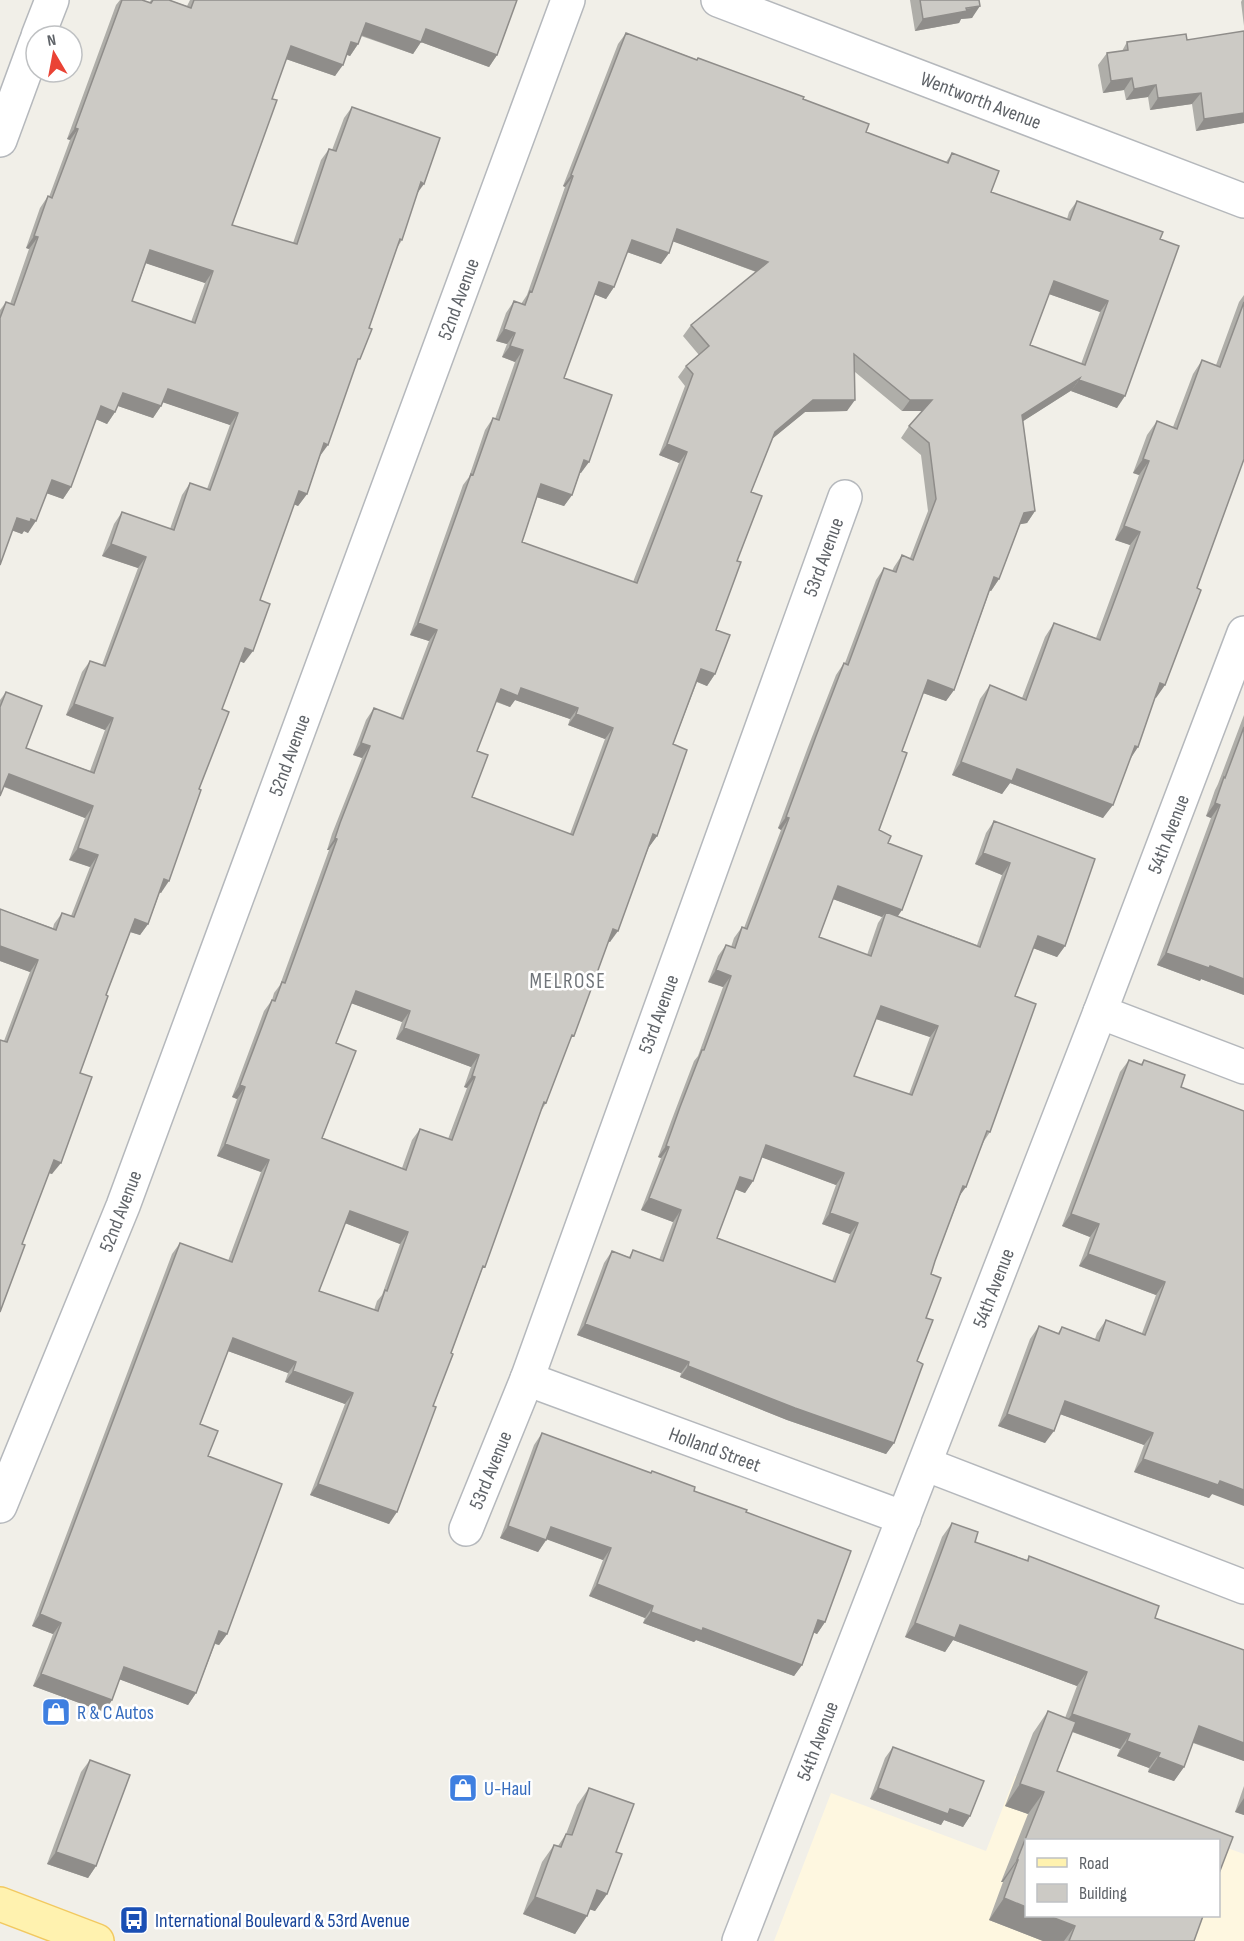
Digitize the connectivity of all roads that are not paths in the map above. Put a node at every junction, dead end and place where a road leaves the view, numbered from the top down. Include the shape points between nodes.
1 (52, 0) edge
2 (568, 0) edge
3 (718, 0) edge
4 (43, 24) edge
5 (24, 75) edge
6 (0, 140) edge
7 (1244, 201) edge
8 (845, 497) dead end
9 (1243, 636) edge
10 (1100, 1012) junction
11 (1244, 1067) edge
12 (527, 1379) junction
13 (925, 1464) junction
14 (0, 1506) edge
15 (904, 1518) junction
16 (466, 1529) dead end
17 (1244, 1587) edge
18 (0, 1904) edge
19 (96, 1941) edge
20 (739, 1941) edge

1 - 4 street
2 - 14 street, 52nd Avenue via 127,1195
3 - 7 street, Wentworth Avenue
5 - 6 street
8 - 12 street, 53rd Avenue
9 - 10 street, 54th Avenue
10 - 11 street
10 - 13 street, 54th Avenue
12 - 15 street, Holland Street
12 - 16 street, 53rd Avenue
13 - 15 street, 54th Avenue
13 - 17 street
15 - 20 street, 54th Avenue
18 - 19 main road

